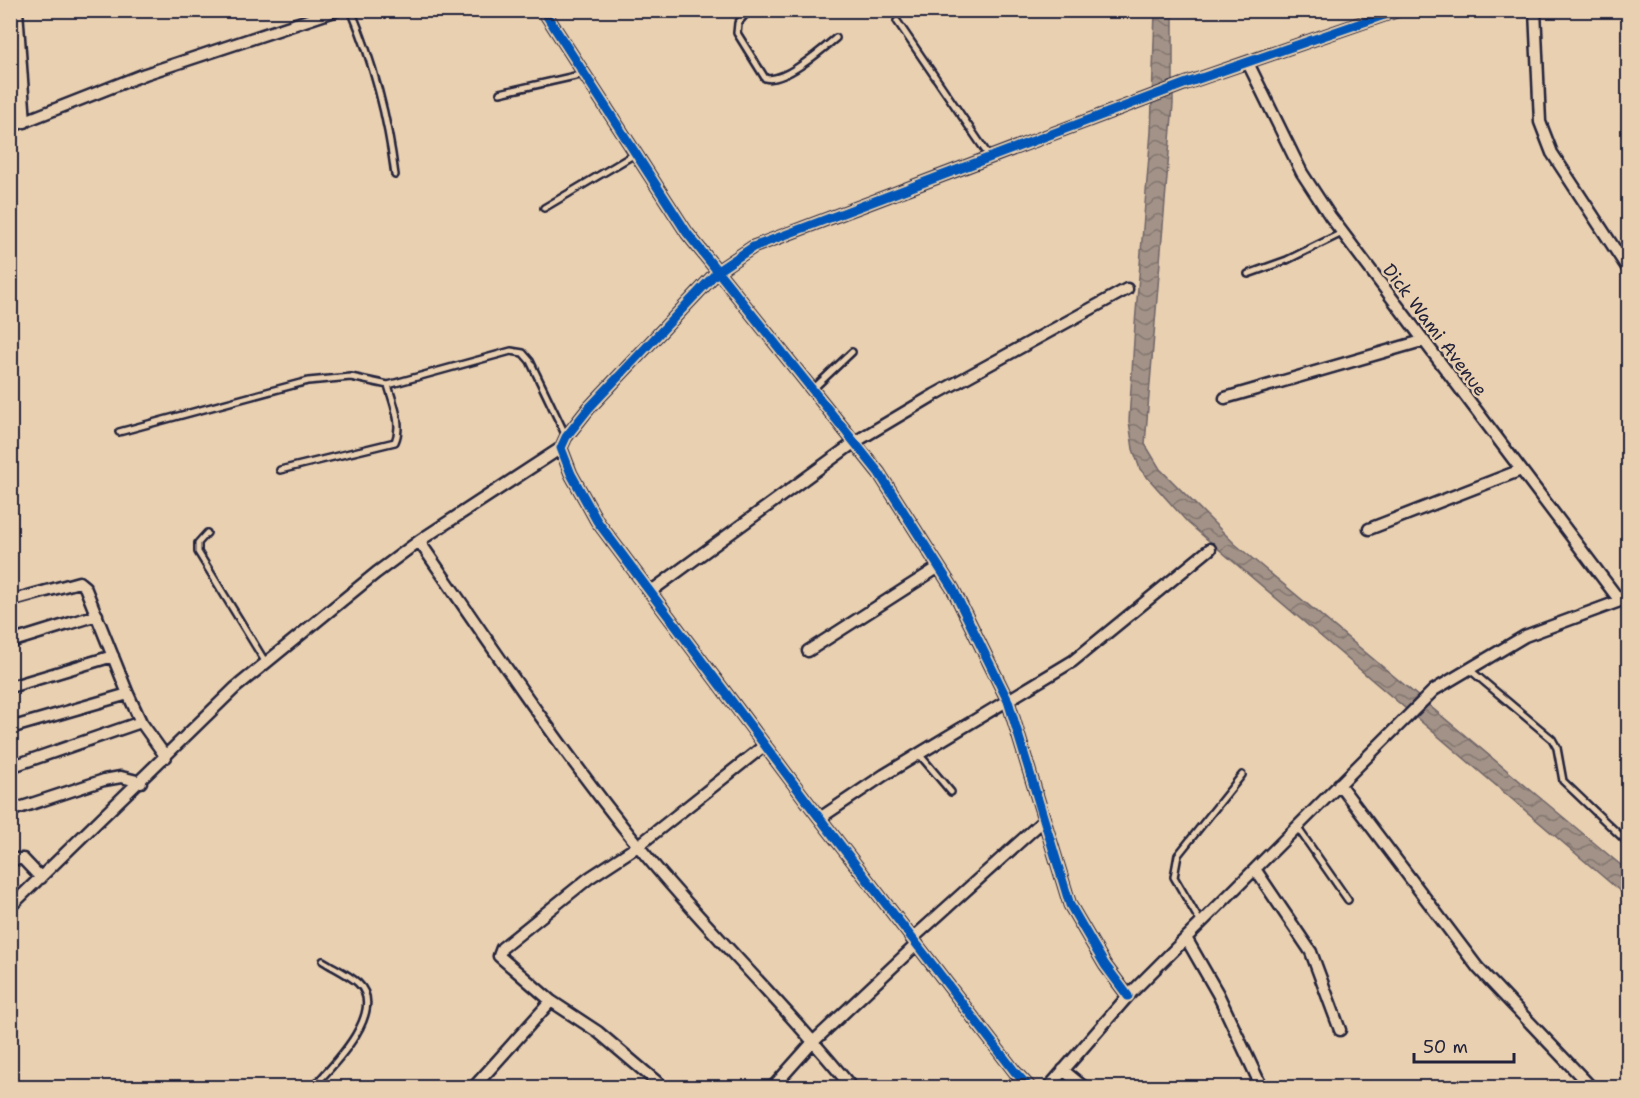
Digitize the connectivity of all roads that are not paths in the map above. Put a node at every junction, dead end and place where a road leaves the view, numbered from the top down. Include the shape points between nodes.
1 (17, 10) edge
2 (338, 10) edge
3 (351, 10) edge
4 (543, 10) edge
5 (749, 10) edge
6 (1399, 10) edge
7 (1535, 10) edge
8 (897, 21) dead end
9 (836, 38) dead end
10 (1248, 63) junction
11 (16, 68) edge
12 (584, 74) junction
13 (500, 93) dead end
14 (25, 122) junction
15 (10, 127) edge
16 (635, 153) junction
17 (990, 156) junction
18 (395, 175) dead end
19 (544, 208) dead end
20 (1342, 233) junction
21 (1629, 269) edge
22 (719, 270) junction
23 (1248, 274) dead end
24 (1127, 289) dead end
25 (1422, 341) junction
26 (852, 352) dead end
27 (388, 385) junction
28 (813, 389) junction
29 (1225, 398) dead end
30 (119, 432) dead end
31 (566, 437) junction
32 (855, 442) junction
33 (561, 448) junction
34 (280, 470) dead end
35 (1521, 470) junction
36 (1370, 529) dead end
37 (207, 533) dead end
38 (419, 541) junction
39 (1210, 549) dead end
40 (939, 567) junction
41 (650, 592) junction
42 (1624, 600) edge
43 (10, 601) edge
44 (97, 615) junction
45 (10, 642) edge
46 (808, 651) dead end
47 (113, 656) junction
48 (266, 663) junction
49 (1467, 668) junction
50 (10, 687) edge
51 (128, 694) junction
52 (1008, 701) junction
53 (141, 722) junction
54 (10, 728) edge
55 (765, 745) junction
56 (919, 754) junction
57 (166, 757) junction
58 (10, 767) edge
59 (1242, 776) dead end
60 (141, 782) junction
61 (1339, 784) junction
62 (951, 792) dead end
63 (10, 811) edge
64 (820, 818) junction
65 (1046, 819) junction
66 (1297, 826) junction
67 (1629, 843) edge
68 (638, 846) junction
69 (10, 859) edge
70 (1255, 869) junction
71 (41, 878) junction
72 (1348, 900) dead end
73 (10, 907) edge
74 (1201, 923) junction
75 (1186, 938) junction
76 (915, 941) junction
77 (322, 961) dead end
78 (1128, 996) junction
79 (551, 1001) junction
80 (1340, 1030) dead end
81 (813, 1042) junction
82 (1063, 1070) junction
83 (312, 1088) edge
84 (473, 1088) edge
85 (664, 1088) edge
86 (772, 1088) edge
87 (852, 1088) edge
88 (1030, 1088) edge
89 (1048, 1088) edge
90 (1085, 1088) edge
91 (1262, 1088) edge
92 (1592, 1088) edge

1 - 11 street
2 - 14 street via 145,74
3 - 18 lane via 372,64
4 - 12 street
5 - 9 lane via 738,23 737,33 765,78 776,79 810,60
6 - 10 street
7 - 21 street via 1540,122 1552,153
8 - 17 lane
10 - 17 street
10 - 20 street, Dick Wami Avenue via 1302,173
11 - 14 street
12 - 13 lane
12 - 16 street
14 - 15 street
16 - 19 lane
16 - 22 street via 687,233
17 - 22 street via 753,247
20 - 23 lane
20 - 25 street, Dick Wami Avenue
22 - 28 street
22 - 31 street
24 - 32 street
25 - 29 street
25 - 35 street, Dick Wami Avenue
26 - 28 lane
27 - 30 lane via 351,376 309,381
27 - 31 lane via 511,351 523,353
27 - 34 lane via 398,418 395,442
28 - 32 street
31 - 33 street
32 - 40 street
32 - 41 street
33 - 38 street
33 - 41 street via 597,521
35 - 36 street
35 - 42 street, Dick Wami Avenue
37 - 48 lane via 198,543 198,552
38 - 48 street
38 - 68 street
39 - 52 street via 1073,661
40 - 46 street
40 - 52 street
41 - 55 street
42 - 49 street via 1525,636
43 - 44 street via 79,582
44 - 45 street
44 - 47 street
47 - 50 street
47 - 51 street
48 - 57 street via 235,688
49 - 61 street via 1434,690
49 - 67 lane via 1552,739 1563,781
51 - 53 street
51 - 54 street
52 - 56 street
52 - 65 street
53 - 57 street
53 - 58 street
55 - 64 street
55 - 68 street
56 - 62 lane
56 - 64 street
57 - 60 street
59 - 74 lane via 1178,855 1174,877
60 - 63 street via 121,777 104,780
60 - 71 street
61 - 66 street
61 - 92 street via 1478,968
64 - 76 street
65 - 76 street
65 - 78 street via 1070,905
66 - 70 street
66 - 72 lane
68 - 79 street via 589,878 502,948 502,960
68 - 81 street
69 - 71 street via 22,859
70 - 74 street
70 - 80 street via 1311,952
71 - 73 street
74 - 75 street
75 - 78 street
75 - 91 street via 1218,994
76 - 81 street
76 - 88 street
77 - 83 lane via 359,984 367,999 367,1013
78 - 82 street
79 - 84 street
79 - 85 street via 598,1032
81 - 86 street
81 - 87 street
82 - 89 street
82 - 90 street

